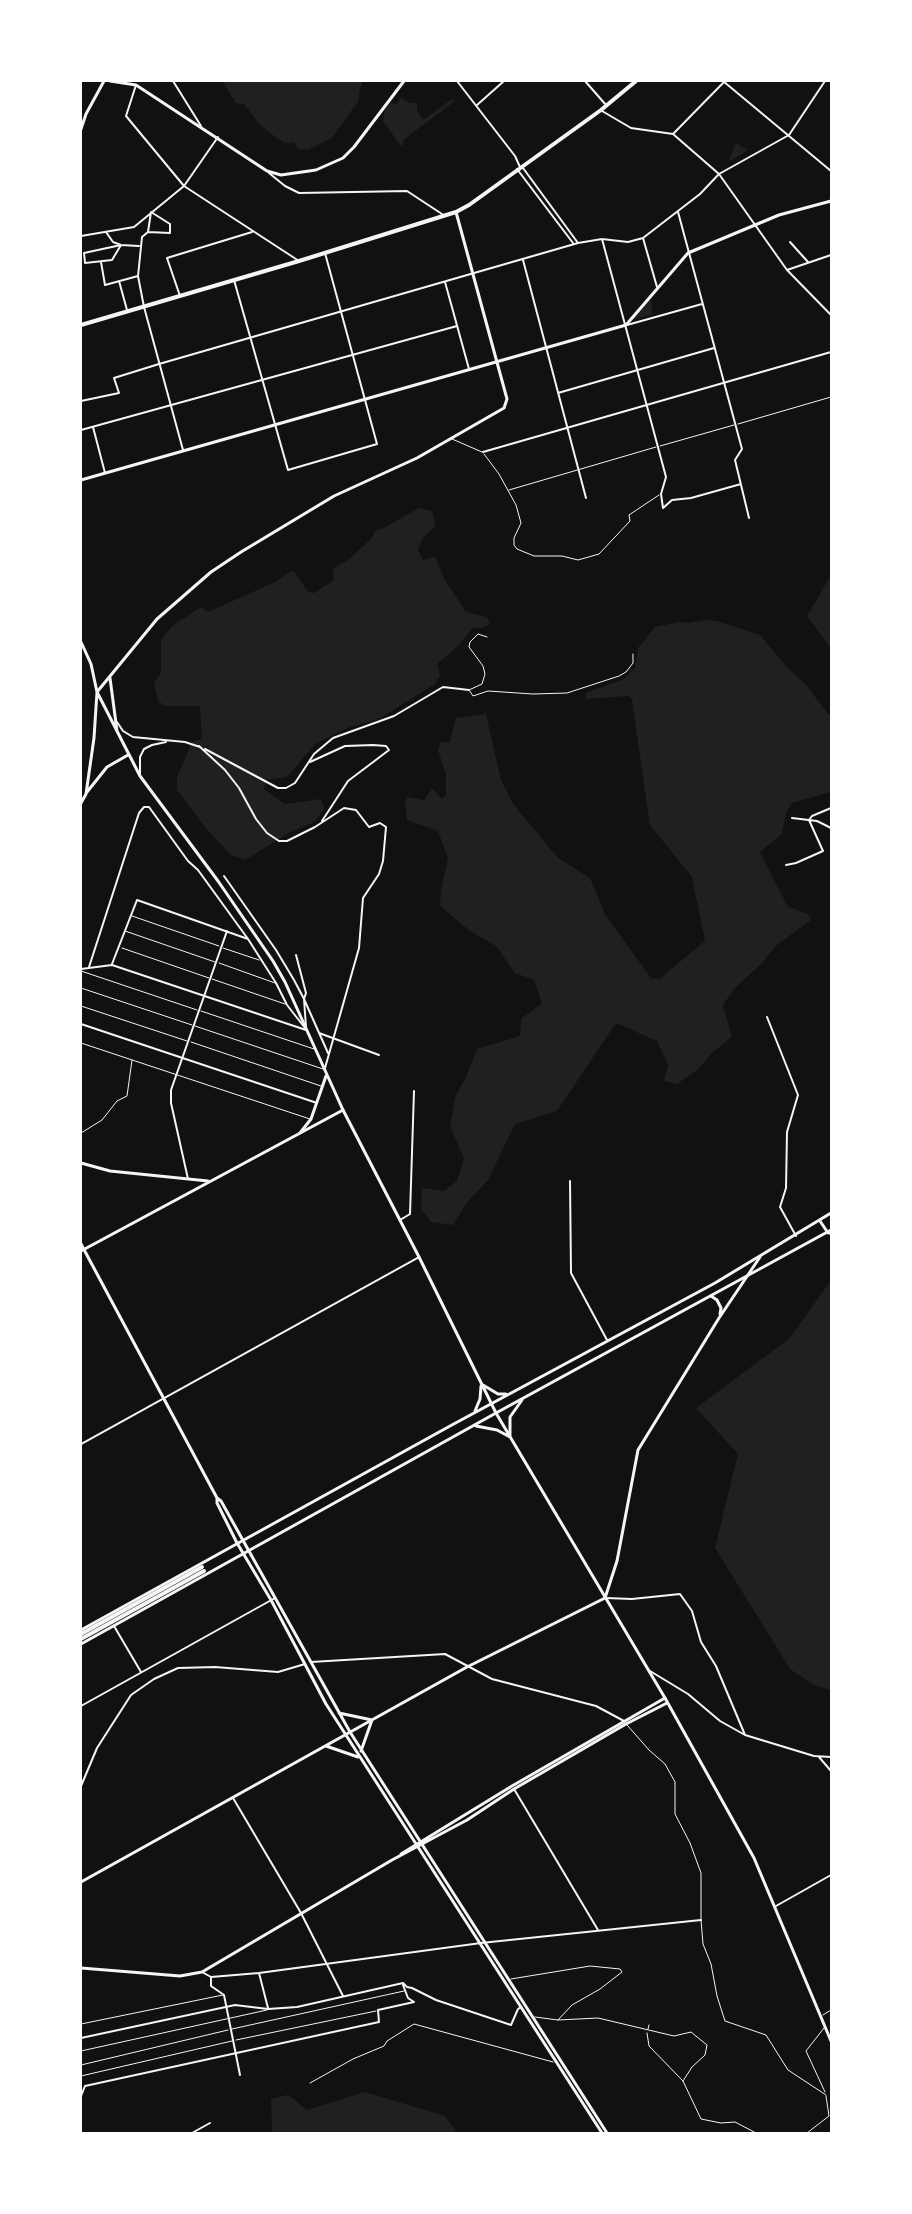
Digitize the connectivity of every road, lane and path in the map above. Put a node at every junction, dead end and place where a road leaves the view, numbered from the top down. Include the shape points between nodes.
1 (104, 81) edge
2 (110, 81) edge
3 (173, 81) edge
4 (404, 81) edge
5 (457, 81) edge
6 (504, 81) edge
7 (585, 81) edge
8 (724, 81) edge
9 (825, 81) edge
10 (633, 82) edge
11 (136, 85) junction
12 (476, 105) junction
13 (606, 105) junction
14 (601, 110) junction
15 (81, 114) edge
16 (86, 114) junction
17 (201, 126) junction
18 (81, 129) edge
19 (674, 134) junction
20 (789, 135) junction
21 (218, 137) junction
22 (520, 167) junction
23 (267, 171) junction
24 (831, 171) edge
25 (719, 174) junction
26 (184, 186) junction
27 (831, 201) edge
28 (678, 211) junction
29 (151, 212) junction
30 (456, 212) junction
31 (445, 216) junction
32 (754, 226) junction
33 (253, 231) junction
34 (106, 232) junction
35 (148, 232) junction
36 (81, 236) edge
37 (602, 238) junction
38 (643, 238) junction
39 (790, 242) dead end
40 (576, 244) junction
41 (121, 245) junction
42 (141, 246) junction
43 (325, 253) junction
44 (688, 253) junction
45 (831, 255) edge
46 (523, 259) junction
47 (299, 261) junction
48 (101, 262) junction
49 (808, 262) junction
50 (787, 270) junction
51 (473, 275) junction
52 (138, 276) junction
53 (234, 280) junction
54 (119, 281) junction
55 (445, 282) junction
56 (658, 288) junction
57 (180, 296) junction
58 (702, 303) junction
59 (144, 307) junction
60 (127, 312) junction
61 (341, 312) junction
62 (831, 315) edge
63 (81, 325) edge
64 (626, 325) junction
65 (457, 326) junction
66 (251, 338) junction
67 (546, 348) junction
68 (714, 348) junction
69 (831, 352) edge
70 (352, 355) junction
71 (497, 363) junction
72 (159, 364) junction
73 (469, 370) junction
74 (637, 370) junction
75 (262, 380) junction
76 (724, 383) junction
77 (558, 393) junction
78 (831, 397) edge
79 (365, 400) junction
80 (81, 401) edge
81 (171, 405) junction
82 (647, 405) junction
83 (735, 424) junction
84 (275, 425) junction
85 (93, 427) junction
86 (567, 428) junction
87 (81, 430) edge
88 (451, 439) junction
89 (658, 447) junction
90 (183, 450) junction
91 (483, 452) junction
92 (578, 470) junction
93 (105, 473) junction
94 (81, 480) edge
95 (741, 484) junction
96 (509, 490) junction
97 (660, 494) junction
98 (586, 498) dead end
99 (749, 518) dead end
100 (487, 637) dead end
101 (81, 642) edge
102 (633, 654) dead end
103 (110, 676) junction
104 (470, 690) junction
105 (96, 692) junction
106 (115, 720) junction
107 (117, 735) junction
108 (168, 741) junction
109 (199, 746) junction
110 (128, 755) junction
111 (308, 764) junction
112 (140, 776) junction
113 (86, 794) junction
114 (81, 803) edge
115 (831, 808) edge
116 (792, 818) dead end
117 (809, 820) junction
118 (321, 823) junction
119 (831, 828) edge
120 (786, 865) dead end
121 (224, 876) dead end
122 (131, 916) junction
123 (125, 931) junction
124 (227, 932) junction
125 (248, 939) junction
126 (119, 947) junction
127 (222, 947) junction
128 (296, 955) dead end
129 (264, 962) junction
130 (216, 963) junction
131 (112, 964) junction
132 (89, 967) junction
133 (81, 970) edge
134 (211, 978) junction
135 (276, 983) junction
136 (81, 988) edge
137 (205, 996) junction
138 (304, 999) junction
139 (287, 1005) junction
140 (81, 1006) edge
141 (200, 1011) junction
142 (767, 1017) dead end
143 (81, 1024) edge
144 (194, 1026) junction
145 (306, 1030) junction
146 (319, 1033) junction
147 (334, 1038) junction
148 (81, 1042) edge
149 (189, 1042) junction
150 (315, 1050) junction
151 (329, 1055) junction
152 (379, 1055) dead end
153 (183, 1058) junction
154 (132, 1059) junction
155 (324, 1070) junction
156 (177, 1074) junction
157 (327, 1074) junction
158 (323, 1086) junction
159 (414, 1091) dead end
160 (317, 1103) junction
161 (343, 1110) junction
162 (310, 1119) junction
163 (81, 1133) edge
164 (300, 1133) junction
165 (81, 1163) edge
166 (188, 1179) junction
167 (210, 1181) junction
168 (570, 1181) dead end
169 (831, 1213) edge
170 (399, 1220) junction
171 (820, 1221) junction
172 (830, 1232) edge
173 (796, 1236) junction
174 (81, 1244) edge
175 (82, 1250) edge
176 (419, 1257) junction
177 (760, 1257) junction
178 (748, 1276) junction
179 (711, 1296) junction
180 (719, 1318) junction
181 (607, 1340) junction
182 (481, 1384) junction
183 (510, 1393) junction
184 (165, 1398) junction
185 (522, 1399) junction
186 (491, 1404) junction
187 (474, 1413) junction
188 (496, 1413) junction
189 (474, 1426) junction
190 (510, 1437) junction
191 (81, 1444) edge
192 (217, 1498) junction
193 (242, 1540) junction
194 (237, 1543) junction
195 (249, 1552) junction
196 (243, 1555) junction
197 (605, 1598) junction
198 (273, 1599) junction
199 (114, 1626) junction
200 (81, 1632) edge
201 (81, 1639) edge
202 (81, 1644) edge
203 (310, 1662) junction
204 (305, 1664) junction
205 (467, 1667) junction
206 (647, 1669) junction
207 (141, 1672) junction
208 (665, 1698) junction
209 (667, 1704) junction
210 (81, 1706) edge
211 (339, 1713) junction
212 (372, 1720) junction
213 (625, 1722) junction
214 (348, 1734) junction
215 (745, 1735) junction
216 (326, 1746) junction
217 (361, 1751) junction
218 (360, 1757) junction
219 (819, 1757) junction
220 (831, 1757) edge
221 (831, 1771) edge
222 (81, 1786) edge
223 (513, 1787) junction
224 (233, 1798) junction
225 (421, 1843) junction
226 (416, 1846) junction
227 (831, 1875) edge
228 (81, 1882) edge
229 (776, 1906) junction
230 (302, 1913) junction
231 (700, 1920) junction
232 (598, 1930) junction
233 (483, 1943) junction
234 (328, 1965) junction
235 (81, 1968) edge
236 (202, 1972) junction
237 (260, 1973) junction
238 (211, 1977) junction
239 (507, 1981) junction
240 (403, 1983) junction
241 (405, 1991) junction
242 (224, 1995) junction
243 (343, 1996) junction
244 (523, 2006) junction
245 (226, 2007) junction
246 (268, 2009) junction
247 (378, 2010) junction
248 (831, 2010) edge
249 (533, 2017) junction
250 (821, 2017) junction
251 (228, 2018) junction
252 (558, 2020) junction
253 (81, 2024) edge
254 (649, 2025) dead end
255 (825, 2027) junction
256 (230, 2030) junction
257 (647, 2031) junction
258 (81, 2038) edge
259 (233, 2041) junction
260 (831, 2041) edge
261 (81, 2051) edge
262 (236, 2054) junction
263 (558, 2064) junction
264 (81, 2065) edge
265 (240, 2075) dead end
266 (81, 2076) edge
267 (683, 2081) junction
268 (310, 2083) dead end
269 (577, 2090) junction
270 (826, 2095) junction
271 (81, 2096) edge
272 (210, 2123) dead end
273 (192, 2133) edge
274 (602, 2133) edge
275 (607, 2133) edge
276 (756, 2133) edge
277 (807, 2133) edge

1 - 16 main road
2 - 11 main road
3 - 17 street
4 - 23 main road via 343,158 316,170 281,175
5 - 12 street
6 - 12 street
7 - 13 street
8 - 19 street
8 - 20 street
9 - 20 street
10 - 13 main road
11 - 17 main road
11 - 26 street via 126,116
12 - 22 street
13 - 14 main road
14 - 19 street via 631,128
14 - 22 main road
15 - 16 street
16 - 18 main road
17 - 21 main road
19 - 25 street
20 - 24 street
20 - 25 street
21 - 23 main road
21 - 26 street
22 - 30 main road
22 - 40 street
22 - 40 street
23 - 31 street via 298,192 407,191
25 - 28 street
25 - 32 street
26 - 29 street
26 - 33 street
27 - 32 main road
28 - 38 street
28 - 44 street
29 - 34 street via 134,227
29 - 35 street
29 - 35 street via 170,224 170,233
30 - 31 main road
30 - 51 main road
31 - 43 main road
32 - 44 main road
32 - 50 street
33 - 47 street
33 - 57 street via 167,258
34 - 36 street
34 - 41 street
35 - 42 street via 142,237
37 - 38 street via 628,242
37 - 40 street
37 - 64 street
38 - 56 street
39 - 49 street
40 - 46 street
41 - 42 street
41 - 48 street via 112,260
41 - 48 street via 84,253 85,263
42 - 52 street
43 - 47 main road
43 - 61 street
44 - 56 main road
44 - 58 street
45 - 49 street
46 - 51 street
46 - 67 street
47 - 53 main road
48 - 54 street via 105,285
49 - 50 street
50 - 62 street
51 - 55 street
51 - 71 main road
52 - 54 street
52 - 59 street
53 - 57 main road
53 - 66 street
54 - 60 street
55 - 61 street
55 - 65 street
56 - 64 main road
57 - 59 main road
58 - 64 street
58 - 68 street
59 - 60 main road
59 - 72 street
60 - 63 main road
61 - 66 street
61 - 70 street
64 - 67 main road
64 - 74 street
65 - 70 street
65 - 73 street
66 - 72 street
66 - 75 street
67 - 71 main road
67 - 77 street
68 - 74 street
68 - 76 street
69 - 76 street
70 - 75 street
70 - 79 street
71 - 73 main road
71 - 88 main road via 507,399 504,408
72 - 80 street via 114,378 118,393
72 - 81 street
73 - 79 main road
74 - 77 street
74 - 82 street
75 - 81 street
75 - 84 street
76 - 82 street
76 - 83 street
77 - 86 street
78 - 83 lane
79 - 84 main road
79 - 84 street via 377,444 288,470
81 - 85 street
81 - 90 street
82 - 86 street
82 - 89 street
83 - 89 lane
83 - 95 street via 742,449 735,460
84 - 90 main road
85 - 87 street
85 - 93 street
86 - 91 street
86 - 92 street
88 - 91 lane
88 - 103 main road via 334,496 211,572 158,619
89 - 92 lane
89 - 97 street via 666,477
90 - 93 main road
91 - 96 lane
92 - 96 lane
92 - 98 street
93 - 94 main road
95 - 97 street via 672,500 663,508
95 - 99 street
96 - 97 lane via 521,523 514,538 517,549 534,556 578,560 599,554 630,521 629,515
100 - 104 lane via 478,634 470,642 469,647 485,674 482,684
101 - 105 main road via 91,664
102 - 104 lane via 633,663 626,672 567,693 488,691 473,696
103 - 105 main road
103 - 106 main road
104 - 111 street via 443,687 394,716 333,738
105 - 107 main road
105 - 113 main road
106 - 107 main road
106 - 108 street via 133,737
107 - 110 main road
108 - 109 street
108 - 112 street via 144,749
109 - 111 street via 278,788 295,783
109 - 118 street via 225,770 256,819 279,841 287,841
110 - 112 main road
110 - 113 main road via 106,767
111 - 118 street via 345,746 373,744 389,750 348,781
112 - 145 main road via 273,961
113 - 114 main road
115 - 117 street
116 - 117 street
117 - 119 street
117 - 120 street via 823,850
118 - 147 street via 349,808 356,810 369,827 384,824 386,832 379,874 363,898 359,948
121 - 138 street via 276,950
122 - 123 street
122 - 124 street via 137,900
122 - 127 lane
123 - 126 street
123 - 130 lane
124 - 125 street
124 - 127 street
125 - 129 street
125 - 132 street via 149,807 144,807
126 - 131 street
126 - 134 lane
127 - 129 lane
127 - 130 street
128 - 138 street via 306,993
129 - 135 street
130 - 134 street
130 - 135 lane
131 - 132 street
131 - 137 street
132 - 133 street
133 - 141 lane
134 - 137 street
134 - 139 lane
135 - 139 street
136 - 144 lane
137 - 141 street
137 - 145 street
138 - 145 street
138 - 146 street
139 - 145 street
140 - 149 lane
141 - 144 street
141 - 150 lane
142 - 173 street via 798,1095 788,1132 786,1188 780,1207
143 - 153 street
144 - 149 street
144 - 155 lane
145 - 150 main road
146 - 147 street
146 - 151 street
147 - 151 street
147 - 152 street
148 - 154 lane
149 - 153 street
149 - 158 lane
150 - 155 main road
151 - 155 street
153 - 156 street
153 - 160 street
154 - 156 lane
154 - 163 lane via 127,1096 117,1101 102,1120
155 - 157 main road
156 - 162 lane
156 - 166 street via 171,1096
157 - 158 main road
157 - 161 main road
158 - 160 main road
159 - 170 street via 410,1214
160 - 162 main road
161 - 164 main road
161 - 170 main road
162 - 164 main road
164 - 167 main road
165 - 166 main road via 110,1171
166 - 167 main road
167 - 175 main road
168 - 181 street via 571,1273
169 - 171 main road
170 - 176 main road
171 - 172 main road
171 - 173 main road
172 - 178 main road
173 - 177 main road
174 - 175 main road
175 - 184 main road
176 - 182 main road
176 - 184 street
177 - 178 main road
177 - 181 main road
178 - 179 main road
178 - 180 main road
179 - 180 main road via 721,1308
179 - 185 main road
180 - 197 main road via 638,1450 617,1561
181 - 183 main road
182 - 183 main road via 498,1394
182 - 186 main road
182 - 187 main road
183 - 186 main road
184 - 191 street
184 - 192 main road
185 - 188 main road
185 - 190 main road via 510,1417
186 - 187 main road
186 - 188 main road
187 - 193 main road
188 - 189 main road
188 - 190 main road
189 - 190 main road via 491,1428
189 - 195 main road
190 - 197 main road
192 - 193 main road
192 - 194 main road
193 - 194 main road
193 - 195 main road
194 - 196 main road
194 - 200 main road
195 - 196 main road
195 - 198 main road
196 - 198 main road
196 - 199 main road
197 - 205 main road
197 - 206 main road
197 - 215 street via 680,1594 692,1611 701,1642 716,1666
198 - 203 main road
198 - 204 main road
198 - 207 street
199 - 202 main road
199 - 207 street
200 - 201 main road via 203,1569
203 - 204 main road
203 - 205 street via 445,1654
203 - 211 main road
204 - 214 main road
204 - 222 street via 278,1672 178,1668 154,1679 131,1695 97,1748
205 - 212 main road
205 - 213 street via 492,1679 596,1706
206 - 208 main road
206 - 215 street
207 - 210 street
208 - 209 main road
208 - 213 main road
209 - 213 main road
209 - 229 main road via 754,1858
211 - 212 main road
211 - 214 main road
212 - 214 main road
212 - 217 main road
213 - 223 main road
213 - 231 lane via 665,1764 675,1782 675,1814 701,1873
214 - 216 main road
214 - 217 main road
214 - 218 main road
215 - 219 street
216 - 218 main road
216 - 224 main road
217 - 225 main road
218 - 226 main road
219 - 220 street
219 - 221 street
223 - 225 main road
223 - 232 street
224 - 228 main road
224 - 230 street
225 - 226 main road
225 - 233 main road
226 - 230 main road
226 - 233 main road
227 - 229 street
229 - 250 main road
230 - 234 street
230 - 236 main road
231 - 232 street
231 - 270 lane via 725,2021 766,2035 788,2070
232 - 233 street
233 - 234 street
233 - 239 main road
234 - 237 street
234 - 243 street
235 - 236 main road via 180,1976
236 - 238 street
237 - 238 street
237 - 246 street
238 - 242 street via 211,1986
239 - 244 main road
239 - 252 lane via 590,1966 620,1969 622,1972 572,2005
240 - 241 street
240 - 243 street
240 - 244 street via 436,2000 511,2025
241 - 247 street via 414,2002
241 - 256 lane
242 - 245 street
242 - 253 lane
243 - 246 street
244 - 249 main road
244 - 263 main road
245 - 246 street
245 - 251 street
245 - 258 street
246 - 251 lane
247 - 259 lane
247 - 262 street via 380,2022
248 - 250 lane
249 - 252 lane
249 - 269 main road
250 - 255 main road
251 - 256 street
251 - 261 lane
252 - 257 lane via 598,2018
254 - 257 lane
255 - 260 main road
255 - 270 lane via 806,2051
256 - 259 street
256 - 264 lane
257 - 267 lane via 649,2046
257 - 267 lane via 674,2037 691,2032 707,2045 705,2055
259 - 262 street
259 - 266 lane
262 - 265 street
262 - 271 street via 85,2086
263 - 268 lane via 414,2024 384,2046
263 - 269 main road
267 - 276 lane via 700,2119 735,2122
269 - 274 main road
269 - 275 main road
270 - 277 lane via 829,2116
272 - 273 street

